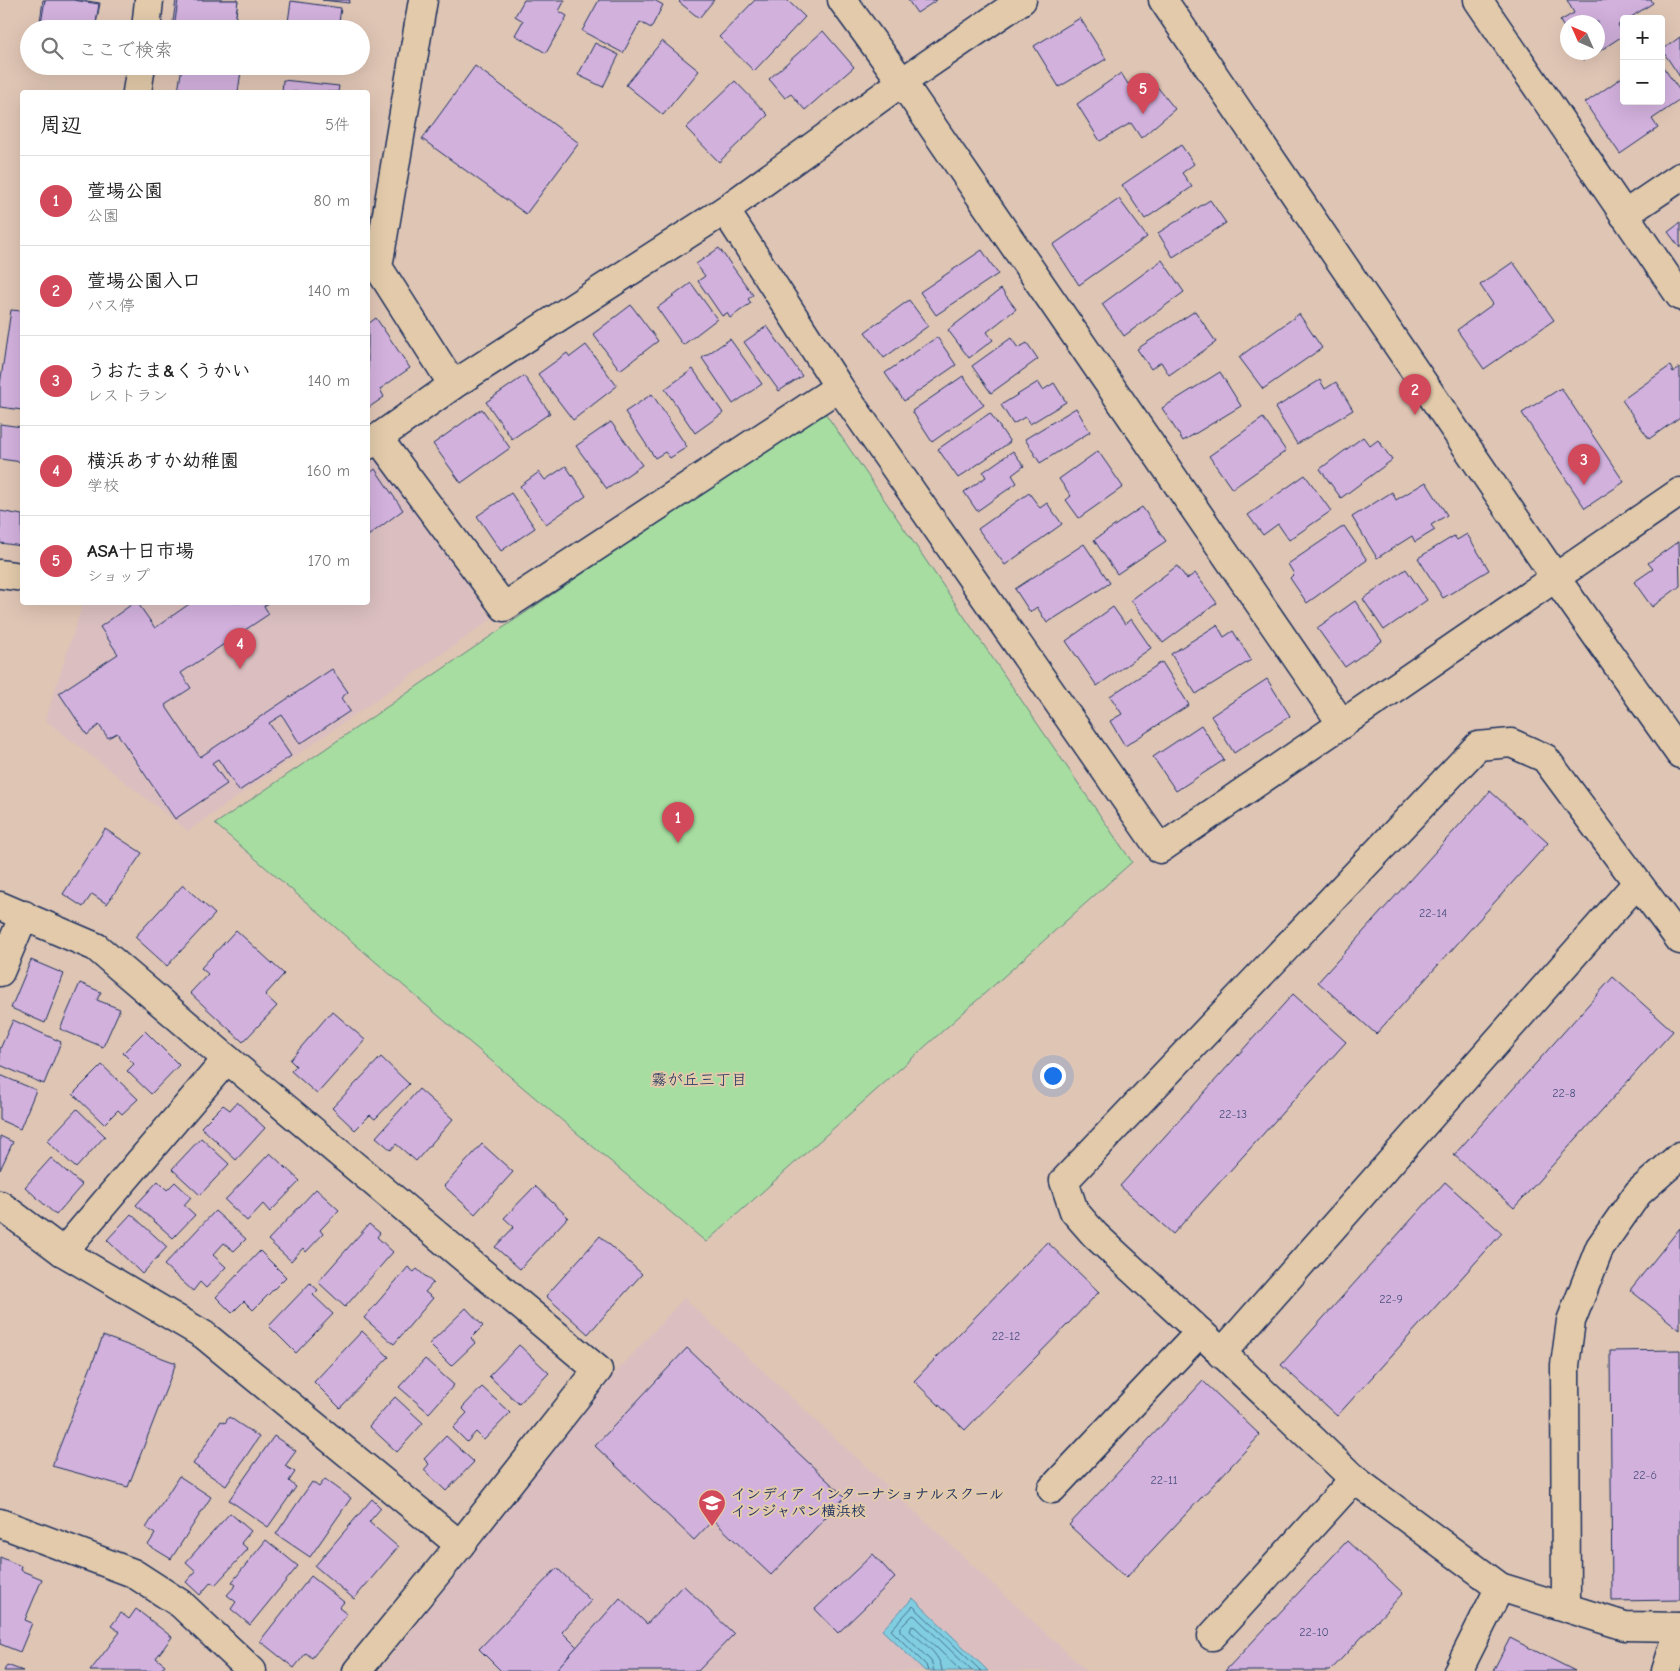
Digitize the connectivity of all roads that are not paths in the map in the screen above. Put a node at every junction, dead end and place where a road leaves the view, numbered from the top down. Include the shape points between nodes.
1 (149, 0) edge
2 (423, 0) edge
3 (842, 0) edge
4 (1022, 0) edge
5 (1163, 0) edge
6 (1478, 0) edge
7 (147, 20) edge
8 (140, 75) edge
9 (902, 82) junction
10 (137, 90) edge
11 (1680, 177) edge
12 (724, 210) junction
13 (1624, 215) junction
14 (1680, 296) edge
15 (453, 385) junction
16 (839, 386) junction
17 (373, 441) edge
18 (1680, 492) edge
19 (0, 574) edge
20 (20, 577) edge
21 (1555, 577) junction
22 (1342, 724) junction
23 (1680, 754) edge
24 (1637, 883) junction
25 (12, 911) edge
26 (1680, 940) edge
27 (0, 972) edge
28 (227, 1059) junction
29 (1680, 1156) edge
30 (0, 1205) edge
31 (63, 1252) junction
32 (1200, 1332) junction
33 (1221, 1354) junction
34 (1354, 1479) junction
35 (1052, 1489) dead end
36 (0, 1524) edge
37 (460, 1545) junction
38 (1500, 1587) junction
39 (1566, 1607) junction
40 (1680, 1628) edge
41 (1212, 1636) dead end
42 (252, 1671) edge
43 (357, 1671) edge
44 (1458, 1671) edge
45 (1666, 1671) edge

1 - 7 street
2 - 15 street via 378,267
3 - 9 street
4 - 9 street
5 - 21 street
6 - 13 street
8 - 10 street
9 - 12 street
9 - 22 street
11 - 13 street
12 - 15 street
12 - 16 street
13 - 14 street
15 - 17 street
16 - 17 street via 504,607
16 - 22 street via 1160,849
18 - 21 street
19 - 20 street
21 - 22 street
21 - 23 street
24 - 26 street
24 - 32 street via 1546,758 1511,743 1478,746 1064,1181 1074,1211 1095,1235
24 - 33 street
25 - 27 street
25 - 28 street via 96,947
28 - 31 street
28 - 37 street via 598,1370
29 - 39 street via 1638,1193 1600,1247 1572,1321 1565,1365
30 - 31 street
31 - 37 street via 204,1335
32 - 33 street
32 - 35 street
33 - 34 street
34 - 38 street
34 - 41 street
36 - 42 street via 134,1573 181,1604
37 - 43 street
38 - 39 street
38 - 44 street
39 - 40 street via 1625,1626
40 - 45 street

